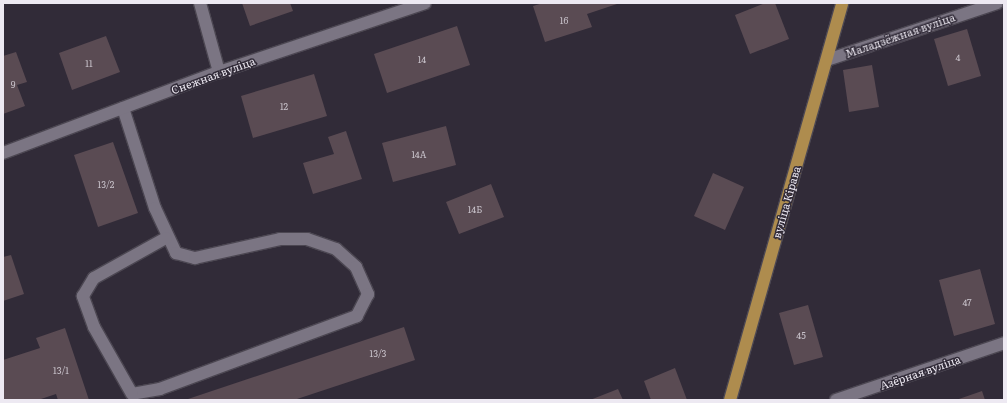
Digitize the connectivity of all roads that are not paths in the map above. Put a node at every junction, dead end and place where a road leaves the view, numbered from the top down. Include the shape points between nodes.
1 (200, 3) edge
2 (425, 3) edge
3 (842, 3) edge
4 (997, 3) edge
5 (826, 60) junction
6 (219, 72) junction
7 (123, 108) junction
8 (3, 153) edge
9 (166, 238) junction
10 (1004, 343) edge
11 (730, 400) edge
12 (836, 400) edge

1 - 6 street
2 - 6 street, Снежная вуліца
3 - 5 main road, вуліца Кірава
4 - 5 street, Маладзёжная вуліца
5 - 11 main road, вуліца Кірава
6 - 7 street, Снежная вуліца
7 - 8 street, Снежная вуліца
7 - 9 street
9 - 9 street via 176,253 195,258 280,239 307,240 336,249 356,267 368,294 357,316 160,389 132,394 94,327 83,296 94,278
10 - 12 street, Азёрная вуліца

